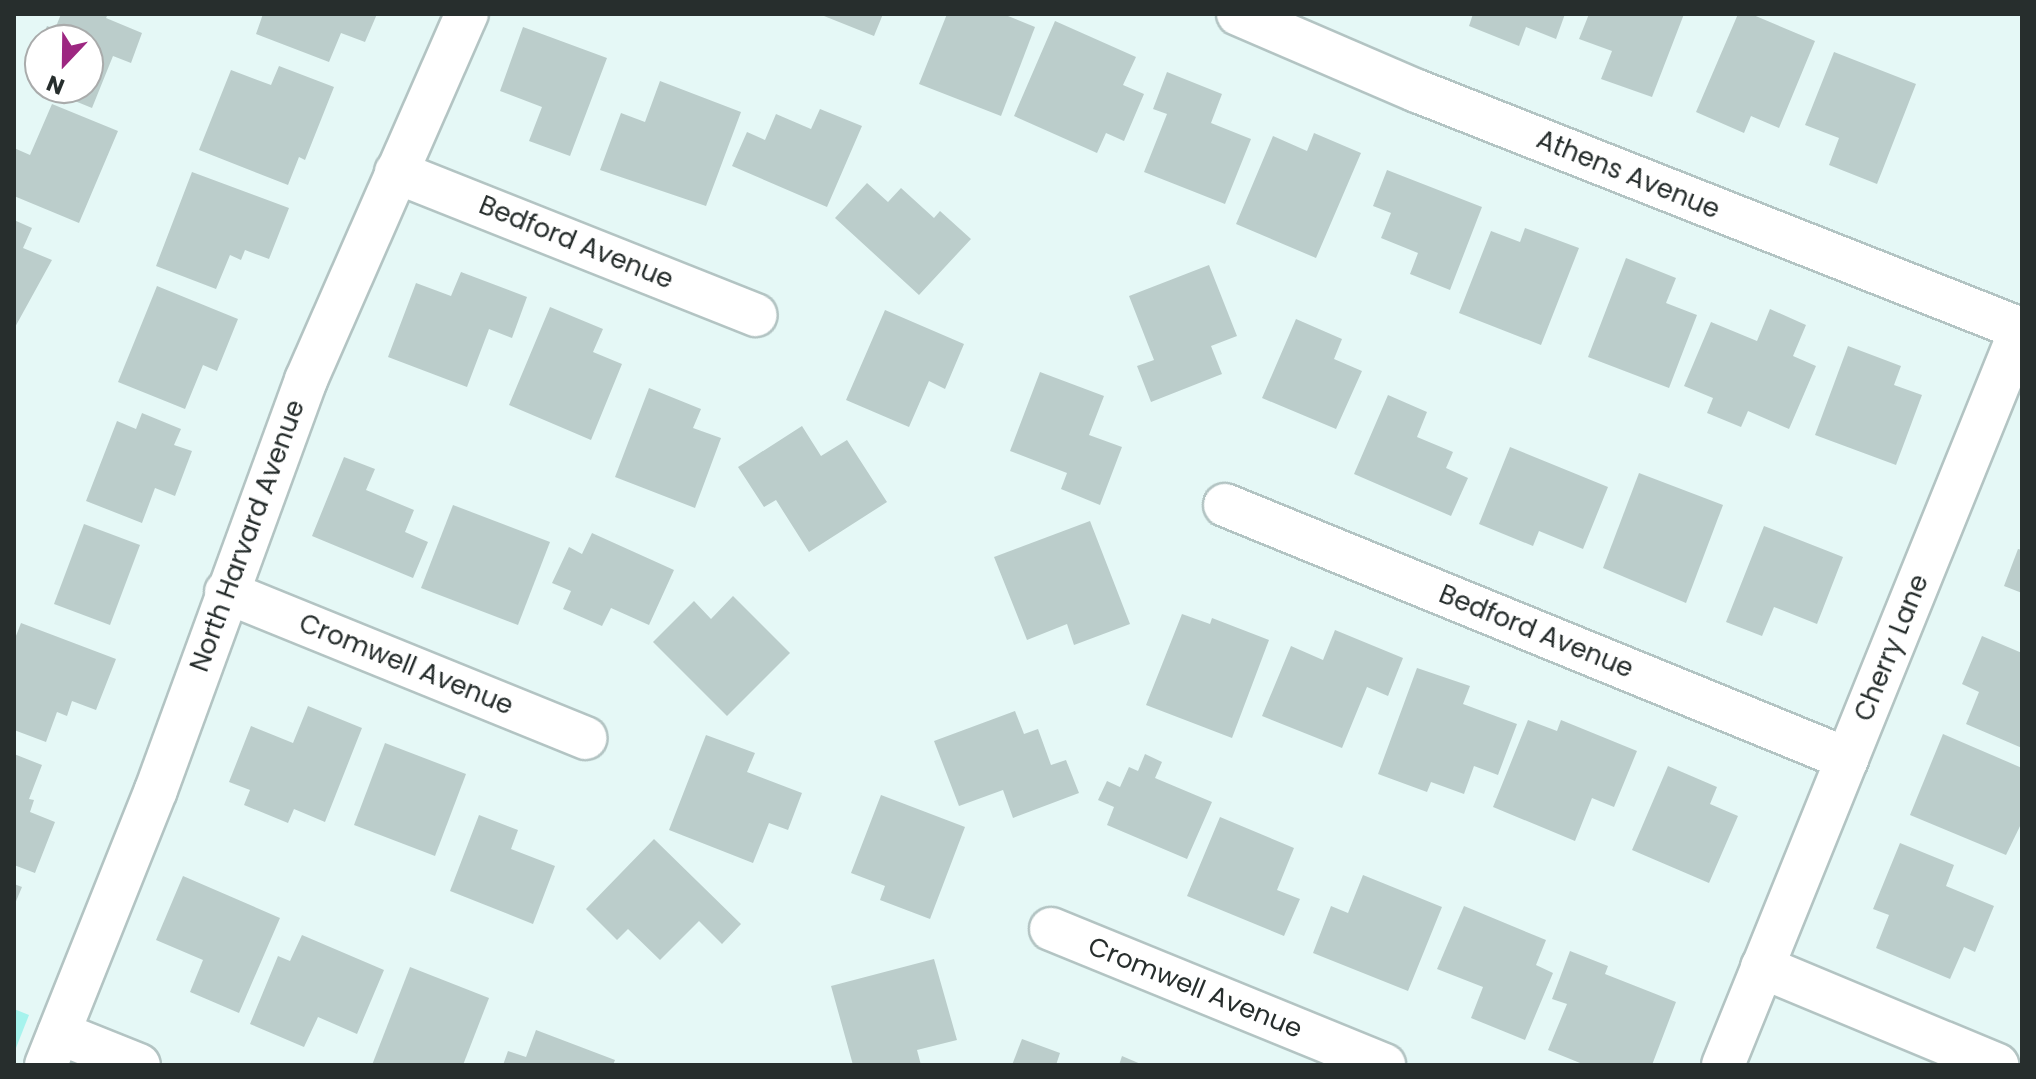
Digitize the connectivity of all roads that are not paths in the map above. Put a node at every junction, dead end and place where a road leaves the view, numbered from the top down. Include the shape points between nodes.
1 (467, 14) edge
2 (1238, 14) edge
3 (396, 172) junction
4 (756, 315) dead end
5 (2021, 329) edge
6 (1225, 505) dead end
7 (226, 592) junction
8 (586, 738) dead end
9 (1847, 759) junction
10 (1051, 929) dead end
11 (1762, 967) junction
12 (52, 1049) edge
13 (139, 1065) edge
14 (1384, 1065) edge
15 (1723, 1065) edge
16 (1997, 1065) edge

1 - 3 street, North Harvard Avenue
2 - 5 street, Athens Avenue via 1417,91
3 - 4 street, Bedford Avenue
3 - 7 street, North Harvard Avenue via 306,380
5 - 9 street, Cherry Lane
6 - 9 street, Bedford Avenue
7 - 8 street, Cromwell Avenue
7 - 12 street, North Harvard Avenue via 156,790
9 - 11 street, Cherry Lane
10 - 14 street, Cromwell Avenue
11 - 15 street, Cherry Lane
11 - 16 street
12 - 13 street

